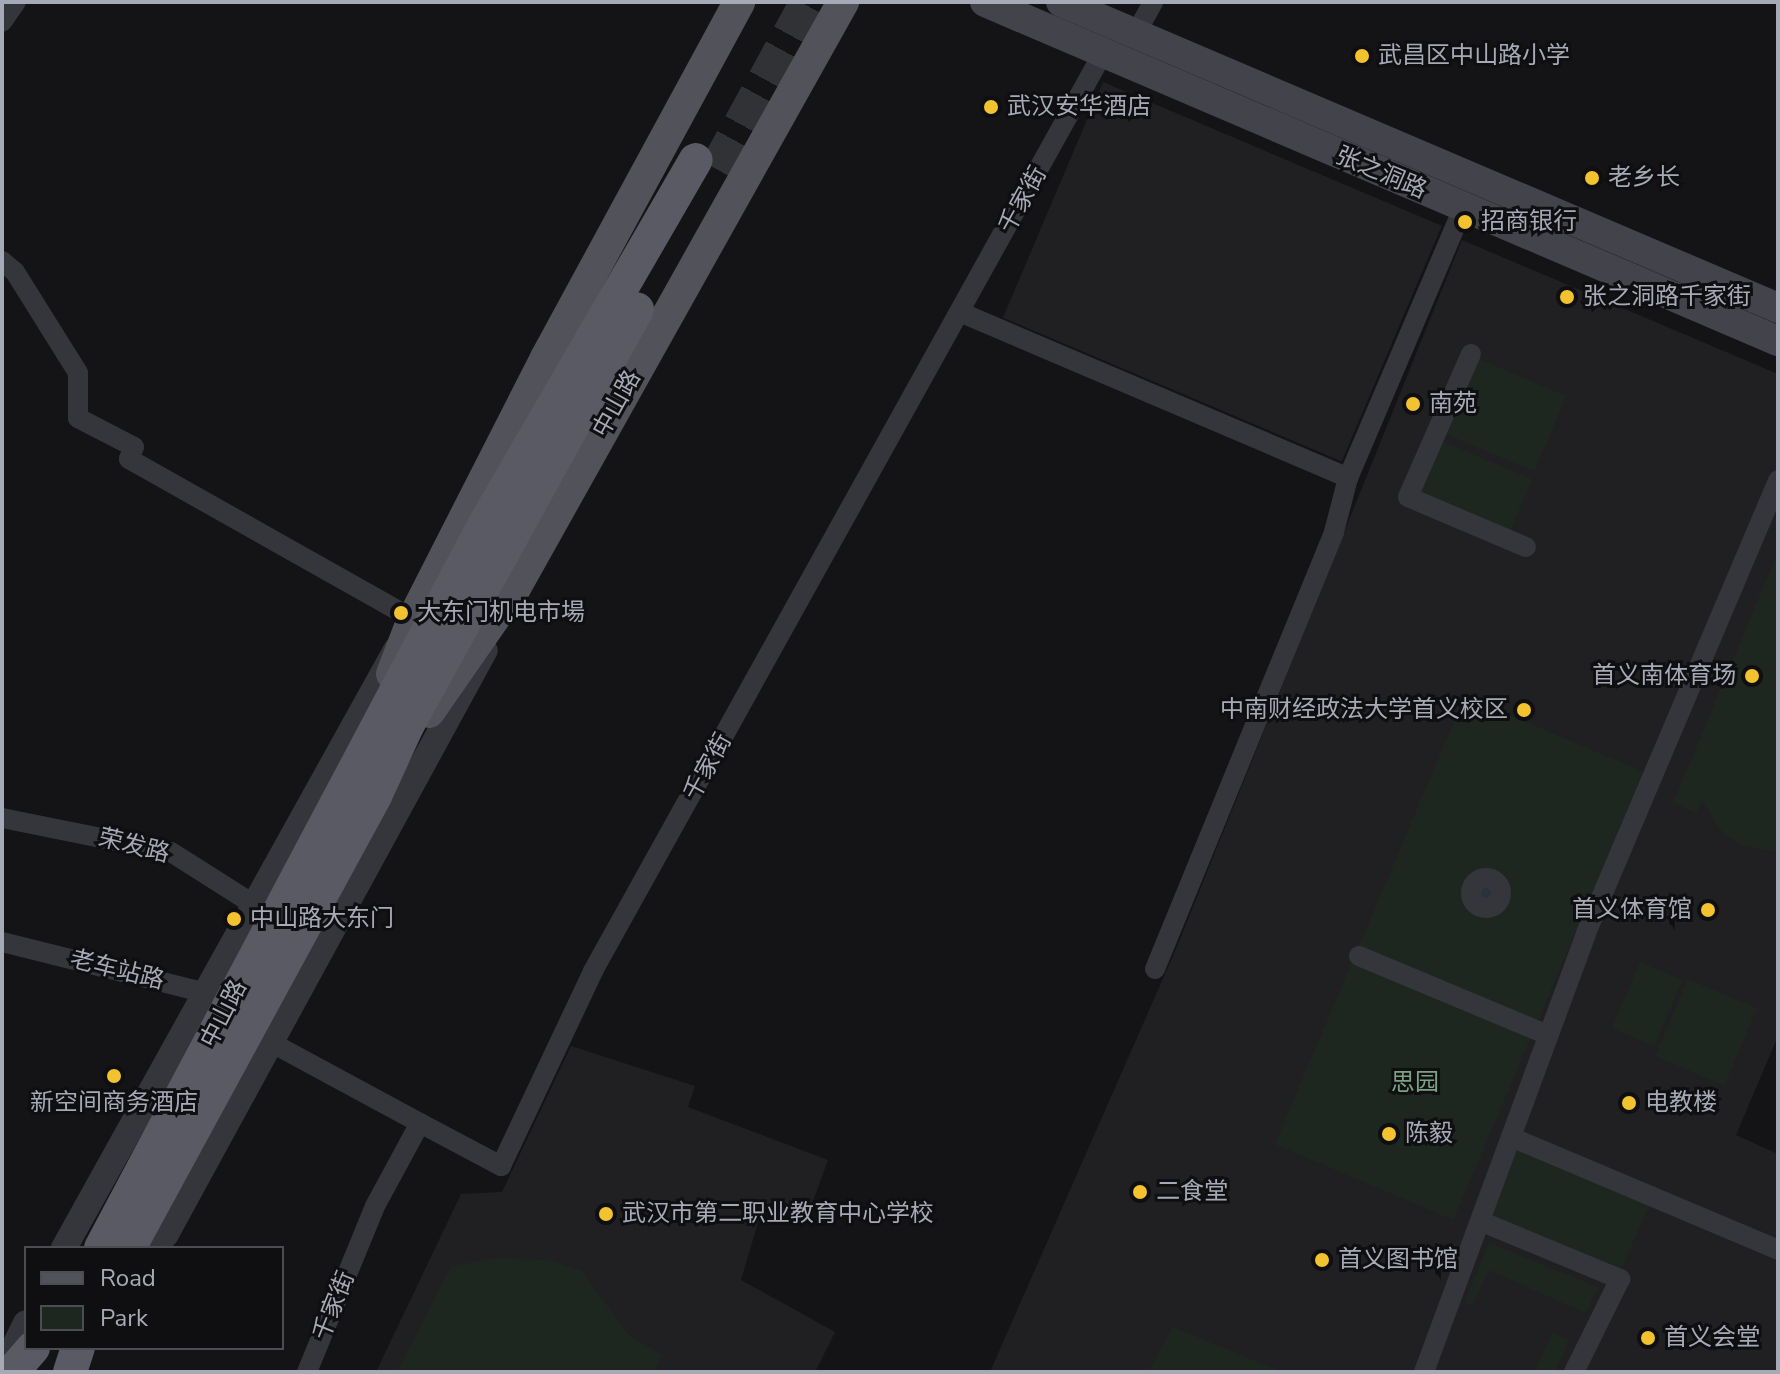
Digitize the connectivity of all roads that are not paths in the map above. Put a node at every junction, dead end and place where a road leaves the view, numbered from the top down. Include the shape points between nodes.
1 (16, 2) edge
2 (739, 2) edge
3 (985, 2) edge
4 (1061, 2) edge
5 (1153, 2) edge
6 (838, 6) edge
7 (2, 22) edge
8 (1135, 35) junction
9 (1103, 53) junction
10 (706, 164) tunnel mouth
11 (1463, 208) junction
12 (2, 261) edge
13 (1778, 308) edge
14 (962, 313) junction
15 (1778, 341) edge
16 (1471, 354) dead end
17 (1348, 478) junction
18 (1778, 480) edge
19 (1526, 547) dead end
20 (515, 588) junction
21 (413, 619) junction
22 (362, 789) junction
23 (2, 818) edge
24 (253, 904) junction
25 (2, 942) edge
26 (1359, 956) dead end
27 (1155, 969) dead end
28 (218, 996) junction
29 (1548, 1035) junction
30 (260, 1037) junction
31 (420, 1123) junction
32 (1511, 1137) junction
33 (1480, 1221) junction
34 (65, 1246) edge
35 (102, 1246) edge
36 (130, 1246) edge
37 (155, 1246) edge
38 (1778, 1250) edge
39 (24, 1327) edge
40 (31, 1350) edge
41 (46, 1350) edge
42 (75, 1350) edge
43 (76, 1350) edge
44 (2, 1372) edge
45 (12, 1372) edge
46 (34, 1372) edge
47 (61, 1372) edge
48 (70, 1372) edge
49 (307, 1372) edge
50 (1424, 1372) edge
51 (1574, 1372) edge

1 - 7 street
2 - 21 main road, 中山路 via 546,358
3 - 9 main road, 张之洞路
4 - 8 main road, 张之洞路
5 - 8 street
6 - 20 main road, 中山路
8 - 13 main road, 张之洞路
9 - 11 main road, 张之洞路
9 - 14 street, 千家街
10 - 22 highway, 中山路 via 487,520
11 - 15 main road, 张之洞路
11 - 17 street
12 - 21 street via 15,272 78,373 78,418 134,447 129,459
14 - 17 street
14 - 31 street, 千家街 via 593,971 501,1166
16 - 19 street via 1408,497
17 - 27 street via 1334,532
18 - 29 street
20 - 22 main road, 中山路
20 - 30 street via 469,683
21 - 22 main road, 中山路
21 - 24 street
22 - 28 highway, 中山路
22 - 30 highway, 中山路
23 - 24 street, 荣发路 via 171,852
24 - 28 street
25 - 28 street, 老车站路
26 - 29 street
28 - 34 street
28 - 35 highway, 中山路
29 - 32 street
30 - 31 street
30 - 36 highway, 中山路
30 - 37 street via 166,1234
31 - 49 street, 千家街 via 375,1206
32 - 33 street
32 - 38 street
33 - 50 street
33 - 51 street via 1620,1279
39 - 44 street
40 - 45 highway
41 - 46 main road
42 - 47 main road
43 - 48 highway

